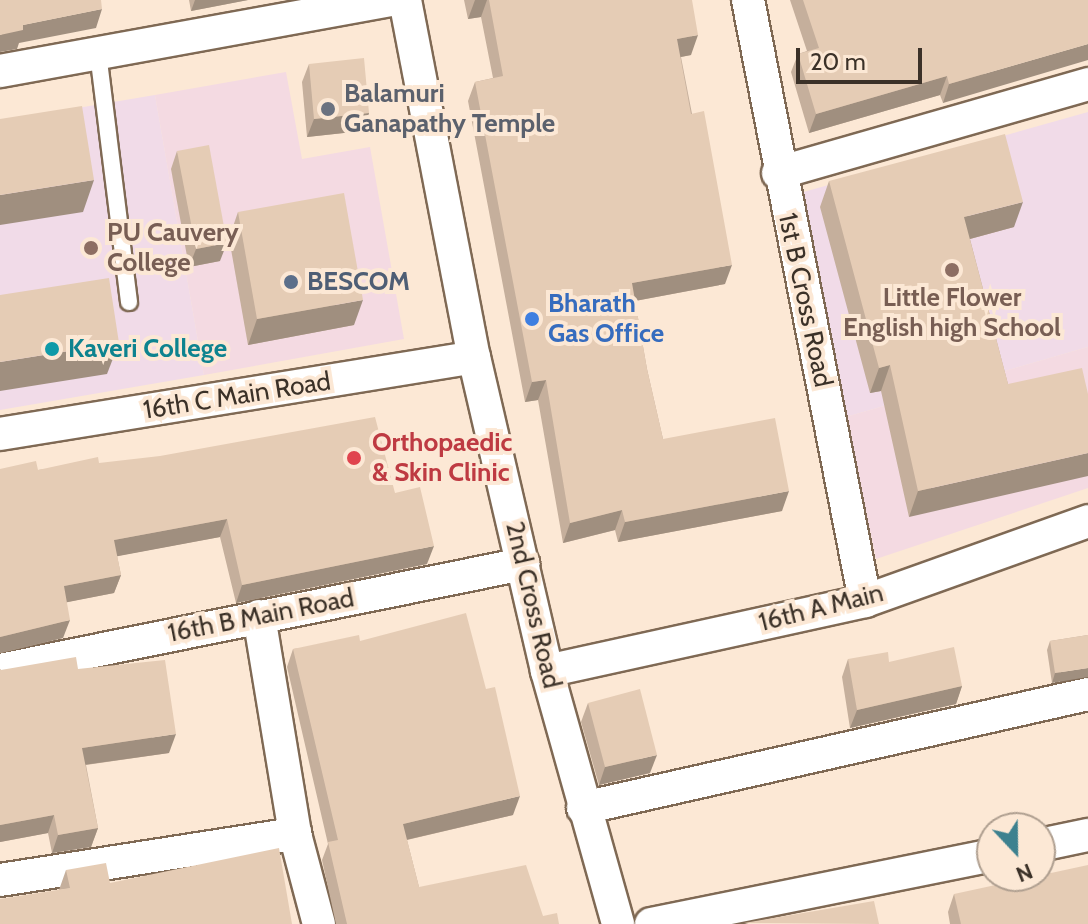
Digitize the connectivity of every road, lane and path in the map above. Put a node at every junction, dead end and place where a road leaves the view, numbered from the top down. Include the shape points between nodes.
1 (392, 0) edge
2 (405, 0) edge
3 (748, 0) edge
4 (98, 53) junction
5 (0, 71) edge
6 (1088, 84) edge
7 (778, 173) junction
8 (129, 302) dead end
9 (474, 357) junction
10 (0, 434) edge
11 (1088, 521) edge
12 (523, 564) junction
13 (865, 601) junction
14 (259, 616) junction
15 (0, 670) edge
16 (547, 671) junction
17 (1088, 694) edge
18 (583, 808) junction
19 (295, 834) junction
20 (1088, 835) edge
21 (1056, 842) edge
22 (976, 858) edge
23 (0, 880) edge
24 (319, 924) edge
25 (618, 924) edge
26 (651, 924) edge

1 - 4 street
2 - 9 street, 2nd Cross Road
3 - 7 street, 1st B Cross Road
4 - 5 street
4 - 8 lane
6 - 7 street
7 - 13 street, 1st B Cross Road
9 - 10 street, 16th C Main Road
9 - 12 street, 2nd Cross Road
11 - 13 street, 16th A Main
12 - 14 street, 16th B Main Road
12 - 16 street, 2nd Cross Road
13 - 16 street, 16th A Main
14 - 15 street, 16th B Main Road
14 - 19 street
16 - 18 street, 2nd Cross Road
17 - 18 street
18 - 25 street, 2nd Cross Road
19 - 23 street
19 - 24 street
20 - 21 street
22 - 26 street

